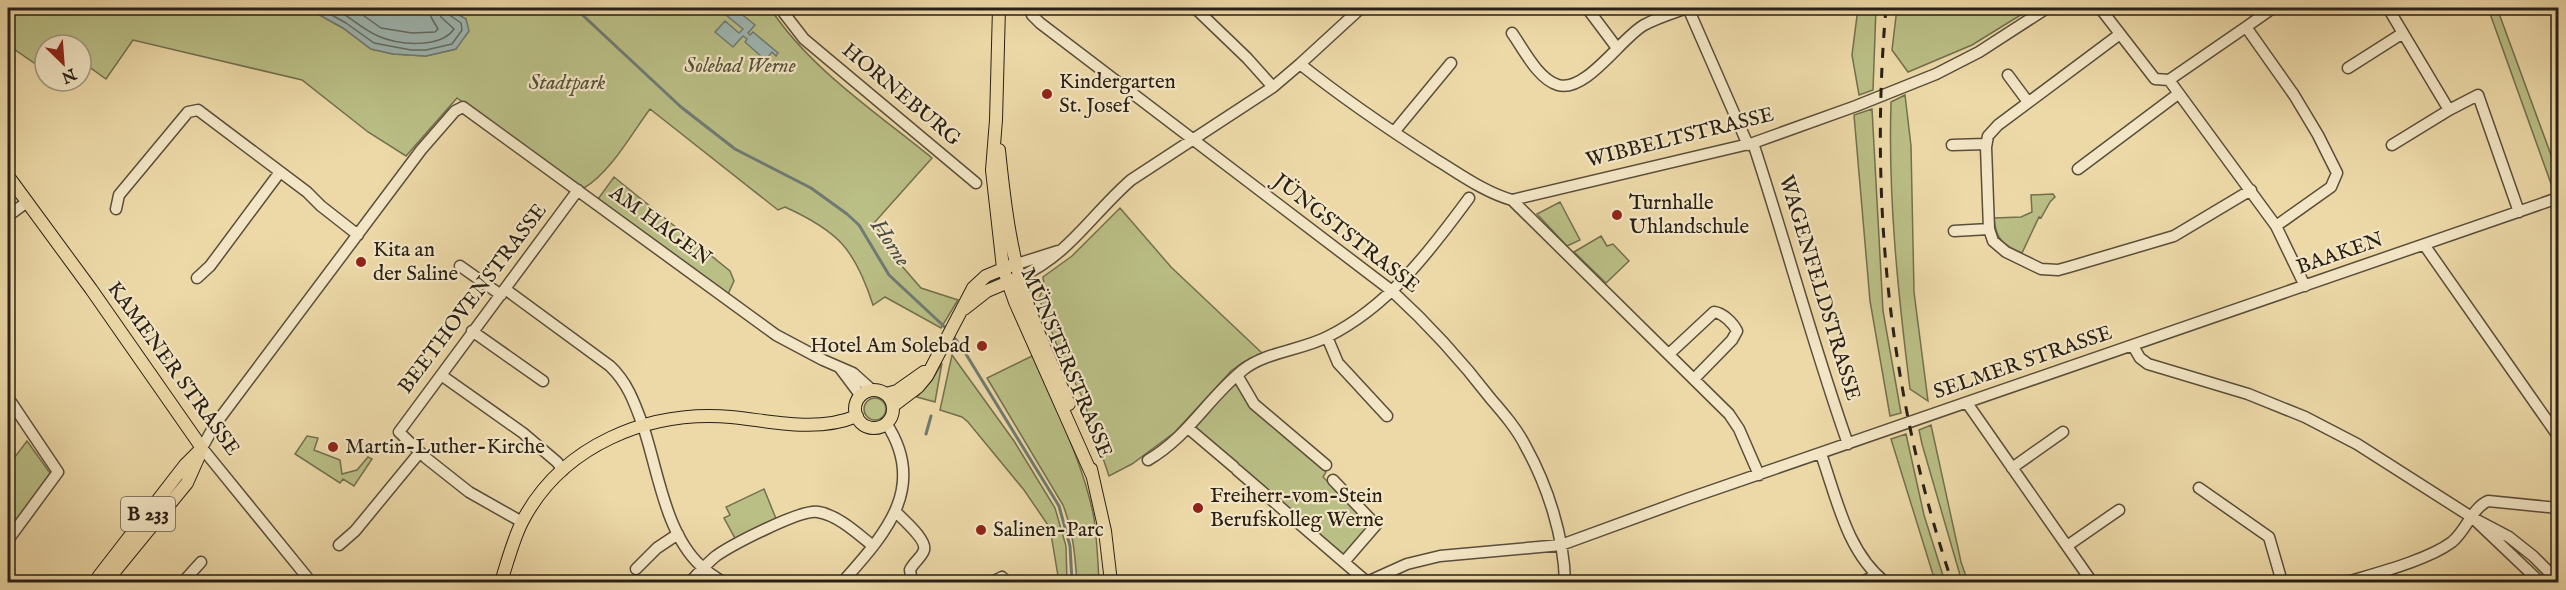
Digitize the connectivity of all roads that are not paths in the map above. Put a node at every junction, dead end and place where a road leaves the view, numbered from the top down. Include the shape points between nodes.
1 (780, 8) edge
2 (999, 8) edge
3 (1195, 8) edge
4 (1361, 8) edge
5 (1587, 8) edge
6 (1688, 8) edge
7 (2047, 8) edge
8 (2100, 8) edge
9 (2273, 8) edge
10 (2388, 8) edge
11 (1031, 11) edge
12 (2246, 27) junction
13 (1512, 33) dead end
14 (2403, 33) junction
15 (2120, 34) junction
16 (1617, 48) junction
17 (1451, 63) dead end
18 (1300, 64) junction
19 (2348, 68) dead end
20 (2008, 75) dead end
21 (2169, 80) junction
22 (1273, 87) junction
23 (2178, 94) junction
24 (2028, 102) junction
25 (2449, 111) junction
26 (996, 120) junction
27 (1394, 132) junction
28 (1192, 140) junction
29 (1750, 144) junction
30 (1986, 144) junction
31 (1952, 145) dead end
32 (2392, 146) dead end
33 (2078, 169) dead end
34 (280, 172) junction
35 (8, 176) edge
36 (976, 183) dead end
37 (578, 190) junction
38 (2251, 190) junction
39 (1469, 198) dead end
40 (2559, 198) edge
41 (1512, 200) junction
42 (27, 202) junction
43 (116, 209) dead end
44 (2519, 212) junction
45 (8, 216) edge
46 (2276, 226) junction
47 (1989, 229) junction
48 (1954, 231) dead end
49 (358, 235) junction
50 (2425, 246) junction
51 (1064, 249) junction
52 (1017, 264) junction
53 (460, 266) dead end
54 (1003, 268) junction
55 (197, 278) dead end
56 (1014, 279) junction
57 (2305, 286) junction
58 (1392, 291) junction
59 (503, 292) junction
60 (959, 316) junction
61 (472, 331) junction
62 (1327, 337) junction
63 (2133, 346) junction
64 (1669, 354) junction
65 (930, 368) junction
66 (441, 375) junction
67 (1238, 375) junction
68 (1694, 379) junction
69 (543, 381) dead end
70 (866, 393) junction
71 (886, 394) junction
72 (9, 399) dead end
73 (1967, 403) junction
74 (893, 406) junction
75 (857, 416) junction
76 (1387, 416) dead end
77 (886, 423) junction
78 (642, 424) junction
79 (1188, 428) junction
80 (2063, 432) dead end
81 (2559, 436) edge
82 (204, 443) junction
83 (1848, 444) junction
84 (420, 452) junction
85 (1821, 454) junction
86 (1148, 459) dead end
87 (1326, 465) dead end
88 (2012, 468) junction
89 (563, 470) junction
90 (1760, 475) junction
91 (1333, 480) dead end
92 (2199, 488) dead end
93 (2559, 508) edge
94 (2119, 510) dead end
95 (895, 511) junction
96 (2473, 518) junction
97 (522, 522) junction
98 (678, 534) junction
99 (8, 540) edge
100 (339, 545) dead end
101 (1561, 545) junction
102 (873, 546) junction
103 (2067, 546) junction
104 (201, 562) dead end
105 (1344, 562) junction
106 (704, 568) junction
107 (636, 569) dead end
108 (1880, 579) edge
109 (2556, 579) edge
110 (96, 582) edge
111 (106, 582) edge
112 (183, 582) edge
113 (311, 582) edge
114 (501, 582) edge
115 (690, 582) edge
116 (723, 582) edge
117 (845, 582) edge
118 (912, 582) edge
119 (992, 582) edge
120 (1007, 582) edge
121 (1111, 582) edge
122 (1367, 582) edge
123 (1565, 582) edge
124 (1862, 582) edge
125 (2092, 582) edge
126 (2282, 582) edge
127 (2347, 582) edge
128 (2540, 582) edge

1 - 36 street, HORNEBURG via 804,39
2 - 26 main road
3 - 22 street
4 - 18 street
5 - 16 street
6 - 16 street via 1643,26
6 - 29 street, WAGENFELDSTRASSE
7 - 29 street, WIBBELTSTRASSE via 1979,52 1936,74
8 - 15 street
9 - 12 street
10 - 14 street
11 - 28 street, JÜNGSTSTRASSE via 1040,23
12 - 21 street
12 - 46 street via 2294,95 2337,173 2331,187
13 - 16 street via 1543,75 1559,85 1580,81
14 - 19 street
14 - 25 street
15 - 21 street via 2155,79
15 - 24 street
17 - 27 street
18 - 22 street
18 - 27 street via 1351,105
20 - 24 street
21 - 23 street
22 - 28 street
23 - 33 street
23 - 38 street
24 - 30 street via 1992,130
25 - 32 street
25 - 44 street via 2478,95
26 - 52 main road
26 - 54 main road, MÜNSTERSTRASSE via 992,170
27 - 41 street via 1480,187
28 - 51 street via 1131,180
28 - 58 street, JÜNGSTSTRASSE
29 - 41 street, WIBBELTSTRASSE
29 - 83 street, WAGENFELDSTRASSE via 1782,230 1817,355
30 - 31 street
30 - 47 street
34 - 43 street via 193,110 119,195
34 - 49 street
34 - 55 street
35 - 42 main road, KAMENER STRASSE
37 - 49 street, AM HAGEN via 463,107 421,150
37 - 59 street, BEETHOVENSTRASSE
37 - 70 street, AM HAGEN via 776,335 853,373
38 - 46 street
38 - 47 street via 2174,236 2058,270 2041,269 2006,252 1993,241
39 - 58 street
40 - 44 street, BAAKEN
41 - 64 street
42 - 45 street
42 - 82 main road, KAMENER STRASSE
44 - 50 street, BAAKEN
46 - 57 street
47 - 48 street
49 - 82 street
50 - 57 street, BAAKEN
50 - 81 street
51 - 52 street
51 - 56 street via 1050,262
52 - 54 main road
52 - 56 main road
53 - 59 street
54 - 56 main road, MÜNSTERSTRASSE
54 - 60 main road via 973,288
56 - 60 main road via 987,291
56 - 121 main road, MÜNSTERSTRASSE via 1026,298 1083,439 1105,531
57 - 63 street, BAAKEN
58 - 62 street via 1365,314
58 - 101 street, JÜNGSTSTRASSE via 1442,340 1526,446
59 - 61 street, BEETHOVENSTRASSE
59 - 78 street via 610,366 628,388
60 - 65 main road
61 - 66 street, BEETHOVENSTRASSE
61 - 69 street
62 - 67 street via 1259,360
62 - 76 street via 1338,363
63 - 73 street, SELMER STRASSE
63 - 96 street, SELMER STRASSE via 2148,363 2248,394 2305,417 2357,444
64 - 68 street
64 - 68 street via 1714,312 1723,315 1737,331
65 - 71 main road via 897,391
65 - 74 main road via 918,387
66 - 84 street, BEETHOVENSTRASSE via 399,432
66 - 89 street via 523,433
67 - 79 street
67 - 87 street via 1254,404
68 - 90 street via 1729,414
70 - 71 main road
70 - 75 main road via 856,406
71 - 74 main road
72 - 99 street via 58,472
73 - 83 street, SELMER STRASSE
73 - 88 street
74 - 77 main road
75 - 77 main road via 870,427
75 - 78 main road via 811,426 708,416 680,416
77 - 95 street via 898,441 903,462 901,496
78 - 89 main road via 594,446
78 - 98 street
79 - 86 street
79 - 105 street
80 - 88 street
82 - 110 main road, B 233
82 - 111 main road, B 233 via 187,483
82 - 113 street, KAMENER STRASSE
83 - 85 street, SELMER STRASSE
84 - 97 street via 469,492
84 - 100 street
85 - 90 street, SELMER STRASSE
85 - 108 street via 1855,549
88 - 103 street
89 - 97 main road
90 - 101 street, SELMER STRASSE
91 - 105 street via 1376,525
92 - 126 street via 2269,537
93 - 96 street via 2492,500 2479,507
94 - 103 street
95 - 102 street
95 - 118 street via 925,545 910,570
96 - 109 street, SELMER STRASSE via 2517,543
96 - 127 street via 2461,534 2438,551
96 - 128 street, SELMER STRASSE
97 - 114 main road
98 - 106 street
98 - 107 street
101 - 122 street, SELMER STRASSE via 1440,556 1407,564
101 - 123 street, JÜNGSTSTRASSE
102 - 106 street via 832,518 813,512 736,544
102 - 117 street
103 - 125 street
104 - 112 street
105 - 122 street
106 - 115 street
106 - 116 street
108 - 124 street
119 - 120 street via 1002,577

